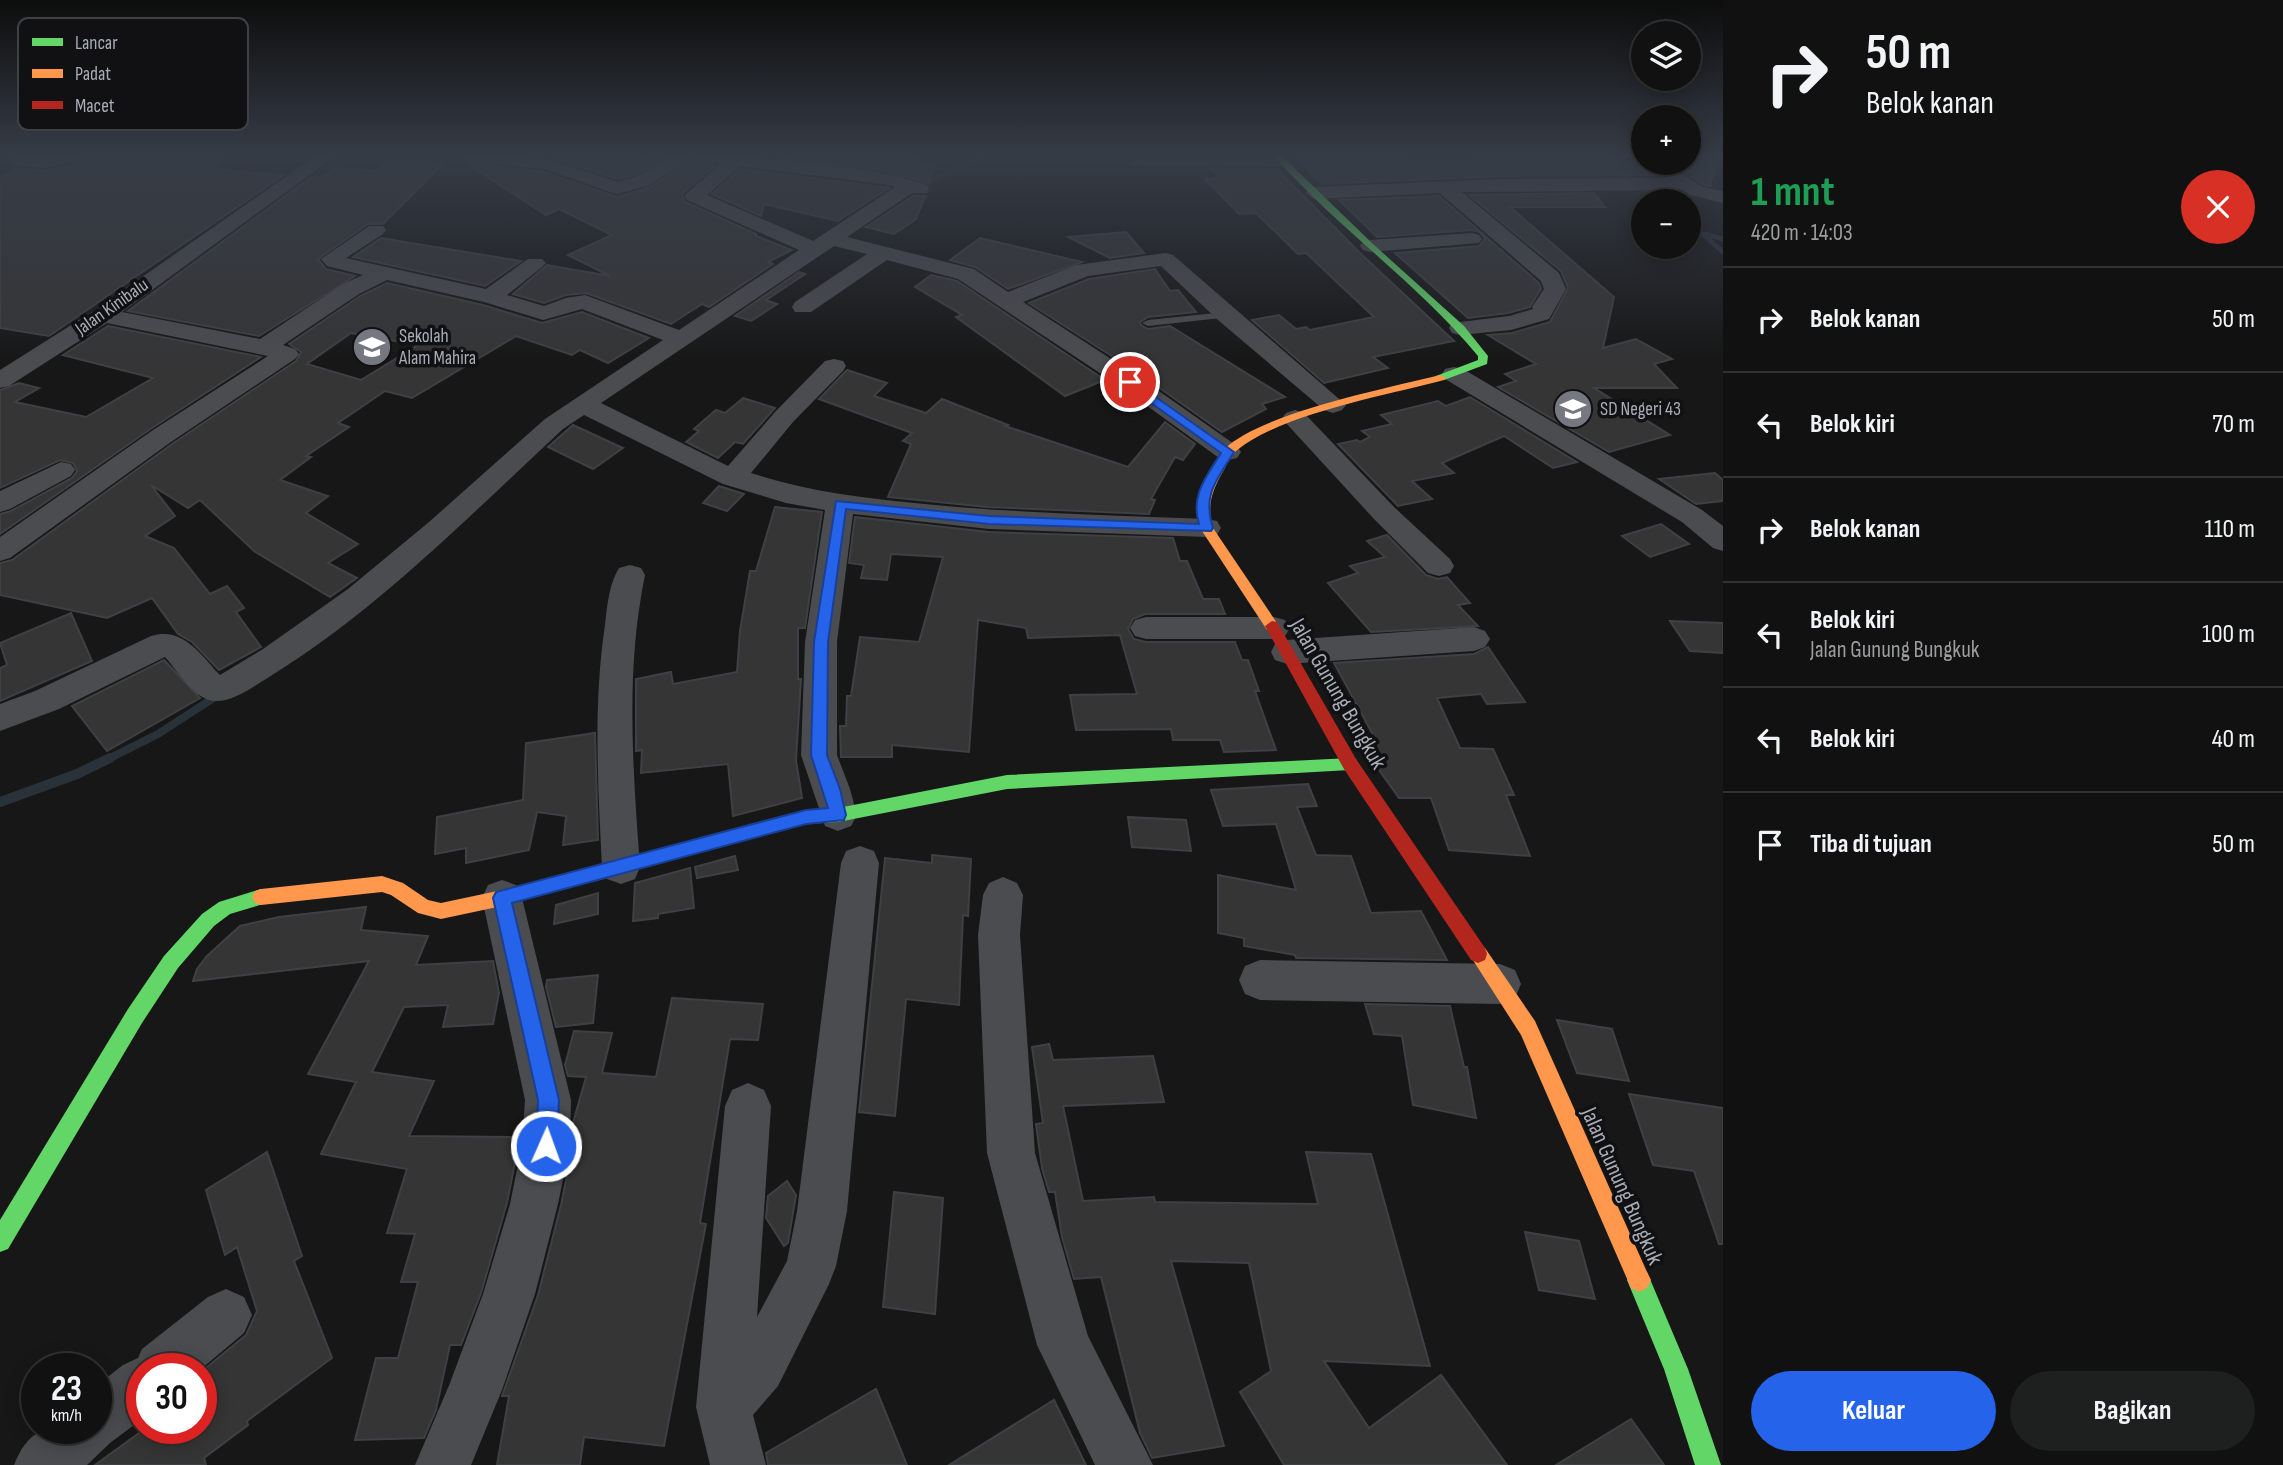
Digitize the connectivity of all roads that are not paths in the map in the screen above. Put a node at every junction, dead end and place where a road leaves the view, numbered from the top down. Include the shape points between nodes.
1 (229, 225) edge
2 (780, 225) edge
3 (854, 225) edge
4 (1348, 225) edge
5 (1489, 225) edge
6 (376, 230) dead end
7 (1472, 239) dead end
8 (1150, 241) dead end
9 (828, 242) junction
10 (1370, 246) junction
11 (883, 253) junction
12 (1166, 259) junction
13 (535, 263) dead end
14 (384, 273) junction
15 (490, 297) junction
16 (1008, 300) junction
17 (803, 307) dead end
18 (103, 315) junction
19 (1226, 315) junction
20 (1149, 323) dead end
21 (1460, 328) junction
22 (679, 338) junction
23 (264, 347) junction
24 (834, 366) dead end
25 (1454, 374) junction
26 (0, 381) edge
27 (1333, 405) junction
28 (586, 406) junction
29 (1295, 418) junction
30 (1228, 452) junction
31 (61, 470) dead end
32 (733, 478) junction
33 (0, 503) edge
34 (840, 504) junction
35 (1207, 528) junction
36 (1723, 541) edge
37 (0, 551) edge
38 (1438, 566) dead end
39 (630, 575) dead end
40 (1146, 628) dead end
41 (1474, 639) dead end
42 (1281, 640) junction
43 (0, 718) edge
44 (1350, 764) junction
45 (838, 815) junction
46 (860, 863) dead end
47 (621, 867) junction
48 (1003, 895) dead end
49 (502, 898) junction
50 (1260, 980) dead end
51 (1500, 984) junction
52 (748, 1106) dead end
53 (0, 1241) edge
54 (226, 1315) dead end
55 (179, 1353) edge
56 (126, 1397) edge
57 (724, 1407) junction
58 (112, 1408) edge
59 (69, 1444) edge
60 (43, 1465) edge
61 (443, 1465) edge
62 (738, 1465) edge
63 (1125, 1465) edge
64 (1708, 1465) edge

1 - 18 street, Jalan Kinibalu
2 - 9 street
3 - 9 street
4 - 10 street, Jalan Gunung Bungkuk
5 - 21 street via 1551,278 1555,289 1542,310 1511,323
6 - 14 street via 331,259
7 - 10 street
8 - 12 street
9 - 11 street
9 - 22 street
10 - 21 street, Jalan Gunung Bungkuk
11 - 16 street via 966,274
11 - 17 street
12 - 16 street via 1084,270
12 - 19 street
13 - 15 street
14 - 15 street
14 - 23 street via 351,289
15 - 22 street via 542,313 585,302
16 - 30 street
18 - 23 street
18 - 26 street, Jalan Kinibalu
19 - 20 lane
19 - 27 street
21 - 25 street, Jalan Gunung Bungkuk via 1483,362
22 - 28 street
23 - 37 street via 286,356 162,436
24 - 32 street via 784,416
25 - 27 street, Jalan Gunung Bungkuk
25 - 36 street via 1692,516
27 - 29 street, Jalan Gunung Bungkuk
28 - 32 street
28 - 43 street via 554,424 343,609 232,684 212,688 175,647 162,644
29 - 30 street, Jalan Gunung Bungkuk
29 - 38 street
30 - 35 street, Jalan Gunung Bungkuk via 1204,491 1201,511
31 - 33 street
32 - 34 street
34 - 35 street via 989,520
34 - 45 street via 821,642 819,755
35 - 42 street, Jalan Gunung Bungkuk
39 - 47 street via 620,609 616,673
40 - 42 street
41 - 42 street
42 - 44 street, Jalan Gunung Bungkuk
44 - 45 street via 1007,782
44 - 51 street, Jalan Gunung Bungkuk
45 - 47 street via 806,817
46 - 57 street via 822,1211 811,1266 759,1367
47 - 49 street
48 - 63 street via 999,936 1011,1153 1064,1345
49 - 53 street via 441,911 382,884 247,900 225,908 191,936 138,1011
49 - 61 street via 548,1100 546,1146 509,1294
50 - 51 street
51 - 64 street, Jalan Gunung Bungkuk via 1528,1028 1628,1253 1676,1369
52 - 57 street
54 - 55 street
56 - 58 street
57 - 62 street
59 - 60 street

